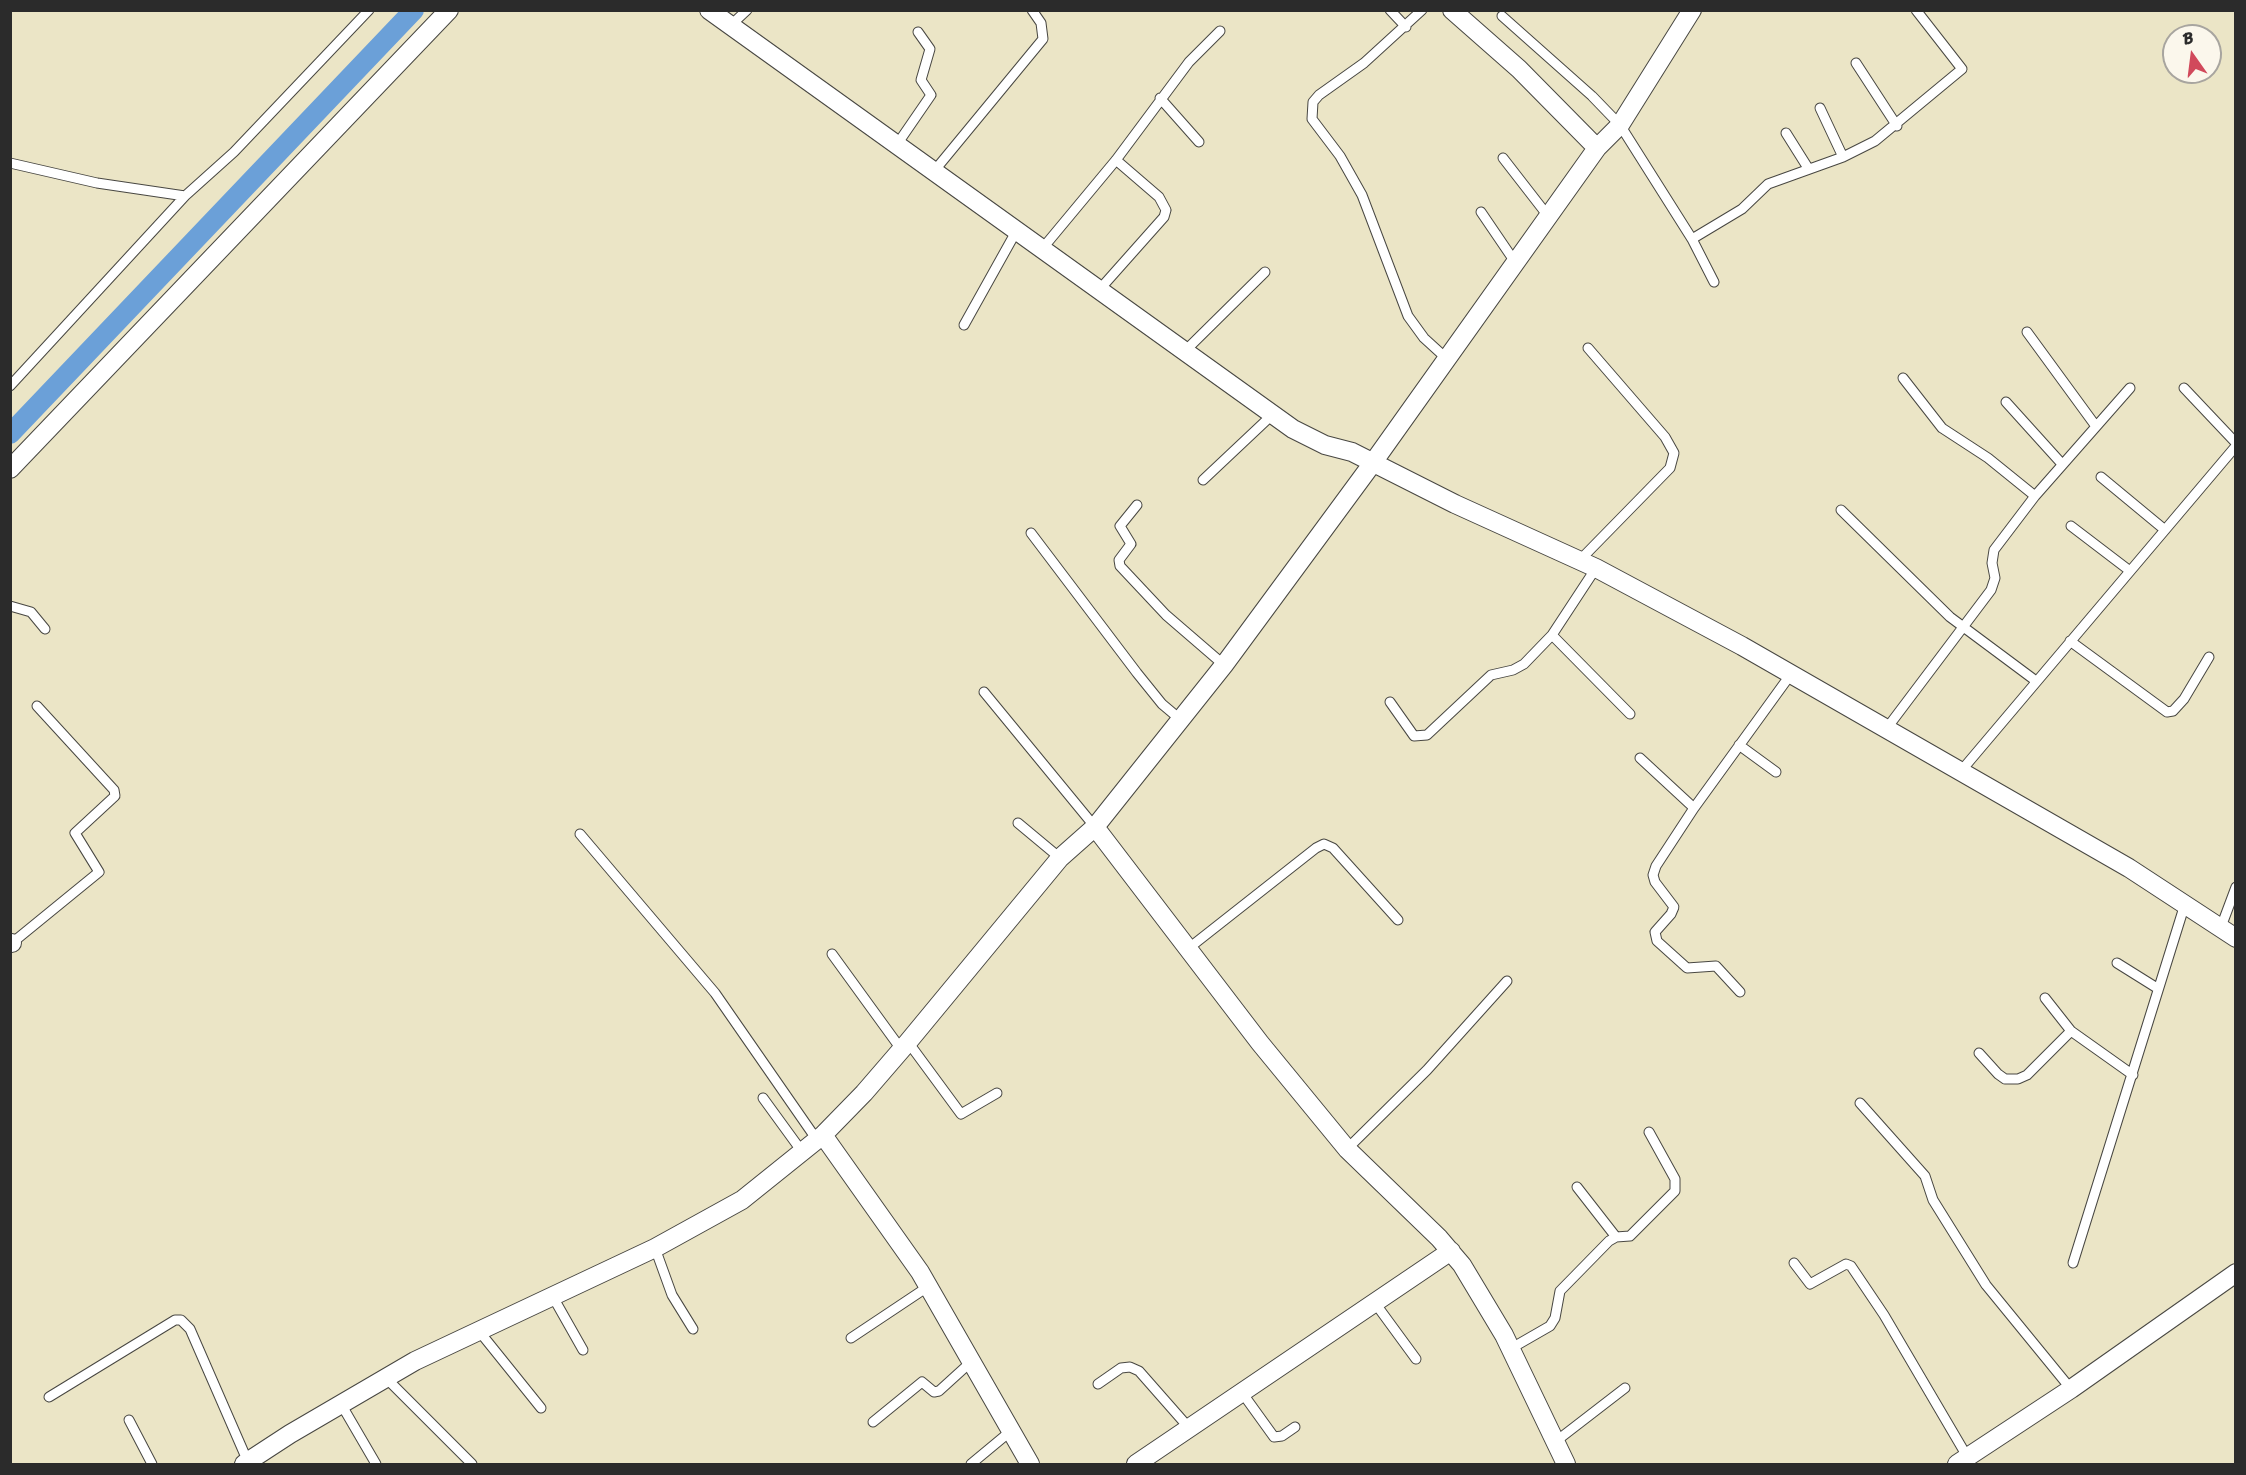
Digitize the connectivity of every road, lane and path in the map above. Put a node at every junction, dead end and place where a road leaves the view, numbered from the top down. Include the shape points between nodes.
1 (369, 10) edge
2 (449, 10) edge
3 (710, 10) edge
4 (747, 10) edge
5 (1032, 10) edge
6 (1390, 10) edge
7 (1422, 10) edge
8 (1452, 10) edge
9 (1692, 10) edge
10 (1916, 10) edge
11 (1502, 16) dead end
12 (731, 25) junction
13 (1406, 27) junction
14 (1220, 31) dead end
15 (918, 32) dead end
16 (1856, 63) dead end
17 (1160, 98) junction
18 (1820, 108) dead end
19 (1897, 126) junction
20 (1786, 133) dead end
21 (1609, 136) junction
22 (1199, 142) dead end
23 (898, 143) junction
24 (1843, 157) junction
25 (1503, 158) dead end
26 (1116, 160) junction
27 (10, 163) edge
28 (1808, 168) junction
29 (935, 170) junction
30 (185, 196) junction
31 (1481, 213) dead end
32 (1548, 216) junction
33 (1017, 230) junction
34 (1692, 239) junction
35 (1042, 249) junction
36 (1515, 262) junction
37 (1264, 272) dead end
38 (1714, 282) dead end
39 (1100, 289) junction
40 (964, 325) dead end
41 (2027, 332) dead end
42 (1588, 348) dead end
43 (1185, 351) junction
44 (1447, 359) junction
45 (1903, 378) dead end
46 (10, 386) edge
47 (2130, 388) dead end
48 (2184, 388) dead end
49 (2006, 402) dead end
50 (1272, 415) junction
51 (2095, 426) junction
52 (2235, 445) edge
53 (1372, 464) junction
54 (2062, 464) junction
55 (10, 469) edge
56 (2101, 477) dead end
57 (1203, 480) dead end
58 (2035, 496) junction
59 (1137, 505) dead end
60 (1841, 510) dead end
61 (2071, 526) dead end
62 (2165, 530) junction
63 (1031, 534) dead end
64 (1588, 564) junction
65 (2130, 571) junction
66 (10, 606) edge
67 (1965, 627) junction
68 (45, 629) dead end
69 (1552, 635) junction
70 (2070, 641) junction
71 (2209, 657) dead end
72 (1224, 665) junction
73 (1791, 674) junction
74 (2036, 681) junction
75 (984, 692) dead end
76 (1390, 702) dead end
77 (38, 706) dead end
78 (1630, 714) dead end
79 (1180, 720) junction
80 (1887, 728) junction
81 (1739, 744) junction
82 (1640, 758) dead end
83 (1961, 771) junction
84 (1776, 772) dead end
85 (1694, 808) junction
86 (1018, 823) dead end
87 (1095, 826) junction
88 (580, 834) dead end
89 (1060, 858) junction
90 (2235, 887) edge
91 (2184, 904) junction
92 (1398, 920) dead end
93 (2228, 933) edge
94 (11, 943) edge
95 (1189, 948) junction
96 (832, 954) dead end
97 (2117, 963) dead end
98 (1507, 981) dead end
99 (2157, 988) junction
100 (1740, 992) dead end
101 (2045, 998) dead end
102 (2071, 1031) junction
103 (905, 1045) junction
104 (1979, 1053) dead end
105 (2133, 1075) junction
106 (997, 1093) dead end
107 (763, 1098) dead end
108 (1860, 1103) dead end
109 (1649, 1132) dead end
110 (820, 1137) junction
111 (1347, 1149) junction
112 (803, 1153) junction
113 (1577, 1187) dead end
114 (1616, 1237) junction
115 (655, 1248) junction
116 (1450, 1251) junction
117 (1794, 1263) dead end
118 (2073, 1263) dead end
119 (2235, 1273) edge
120 (929, 1286) junction
121 (553, 1297) junction
122 (1375, 1303) junction
123 (693, 1329) dead end
124 (479, 1331) junction
125 (851, 1338) dead end
126 (1510, 1349) junction
127 (583, 1350) dead end
128 (1416, 1359) dead end
129 (972, 1361) junction
130 (386, 1378) junction
131 (1098, 1384) dead end
132 (1625, 1388) dead end
133 (2071, 1389) junction
134 (1243, 1394) junction
135 (49, 1397) dead end
136 (341, 1404) junction
137 (541, 1408) dead end
138 (129, 1420) dead end
139 (873, 1422) dead end
140 (1295, 1427) dead end
141 (1190, 1428) junction
142 (1012, 1430) junction
143 (1555, 1442) junction
144 (1963, 1461) edge
145 (246, 1463) edge
146 (468, 1463) edge
147 (152, 1464) edge
148 (376, 1464) edge
149 (971, 1464) edge
150 (1030, 1464) edge
151 (1136, 1464) edge
152 (1566, 1464) edge

1 - 30 lane via 234,152
2 - 55 street
3 - 12 street
4 - 12 lane
5 - 29 lane via 1041,23 1042,39
6 - 13 lane
7 - 13 lane
8 - 21 street via 1519,69
9 - 21 street
10 - 19 lane via 1962,69
11 - 21 lane via 1592,96
12 - 23 street
13 - 44 lane via 1319,95 1313,102 1312,119 1341,156 1362,195 1408,316
14 - 17 lane
15 - 23 lane via 930,49 921,80 932,95
16 - 19 lane
17 - 22 lane
17 - 26 lane
18 - 24 lane
19 - 24 lane
20 - 28 lane
21 - 32 street
21 - 34 lane
23 - 29 street
24 - 28 lane
25 - 32 lane
26 - 35 lane
26 - 39 lane via 1158,197 1166,210
27 - 30 lane via 97,183
28 - 34 lane via 1768,184 1732,216
29 - 33 street
30 - 46 lane
31 - 36 lane
32 - 36 street
33 - 35 street
33 - 40 lane
34 - 38 lane
35 - 39 street
36 - 44 street
37 - 43 lane
39 - 43 street
41 - 51 lane
42 - 64 lane via 1665,437 1674,453 1670,468
43 - 50 street
44 - 53 street
45 - 58 lane via 1942,428
47 - 51 lane
48 - 52 lane
49 - 54 lane
50 - 53 street via 1325,445 1352,452
50 - 57 lane
51 - 54 lane
52 - 62 lane
53 - 64 street
53 - 72 street
54 - 58 lane
56 - 62 lane
58 - 67 lane via 1994,550 1994,584
59 - 72 lane via 1120,526 1131,544 1119,560 1120,566 1166,615
60 - 67 lane via 1950,617
61 - 65 lane
62 - 65 lane
63 - 79 lane via 1148,686
64 - 69 lane
64 - 73 street
65 - 70 lane
66 - 68 lane via 31,612
67 - 74 lane
67 - 80 lane
69 - 76 lane via 1519,667 1491,675 1423,737 1414,736
69 - 78 lane
70 - 71 lane via 2167,712 2184,699
70 - 74 lane
72 - 79 street
73 - 80 street
73 - 81 lane
74 - 83 lane
75 - 87 lane
77 - 94 lane via 114,790 115,796 75,833 99,872
79 - 87 street
80 - 83 street
81 - 84 lane
81 - 85 lane
82 - 85 lane
83 - 91 street
85 - 100 lane via 1653,872 1674,910 1654,935 1687,968 1716,966
86 - 89 lane
87 - 89 street
87 - 95 street
88 - 110 lane via 716,993
89 - 103 street
90 - 93 lane
91 - 93 street
91 - 99 lane
92 - 95 lane via 1333,848 1324,844
95 - 111 street
96 - 103 lane
97 - 99 lane
98 - 111 lane via 1427,1070
99 - 105 lane
101 - 102 lane
102 - 104 lane via 2027,1075 2018,1079 2005,1079
102 - 105 lane
103 - 106 lane via 961,1114
103 - 110 street
105 - 118 lane
107 - 112 lane
108 - 133 lane via 1925,1176 1933,1200 1986,1285
109 - 114 lane via 1677,1186 1630,1236
110 - 112 street
110 - 120 street
111 - 116 street
112 - 115 street via 742,1200
113 - 114 lane
114 - 126 lane via 1560,1291 1550,1326
115 - 121 street
115 - 123 lane via 672,1296
116 - 122 street
116 - 126 street via 1473,1281
117 - 144 lane via 1810,1284 1846,1264 1851,1266 1889,1324
119 - 133 street
120 - 125 lane
120 - 129 street
121 - 124 street
121 - 127 lane
122 - 128 lane
122 - 134 street
124 - 130 street
124 - 137 lane
126 - 143 street
129 - 139 lane via 939,1391 934,1392 922,1382
129 - 142 street
130 - 136 street
130 - 146 lane
131 - 141 lane via 1130,1366
132 - 143 lane
133 - 144 street
134 - 140 lane via 1274,1437
134 - 141 street
135 - 145 lane via 175,1320 181,1320 190,1329
136 - 145 street
136 - 148 lane
138 - 147 lane
141 - 151 street
142 - 149 lane
142 - 150 street
143 - 152 street

